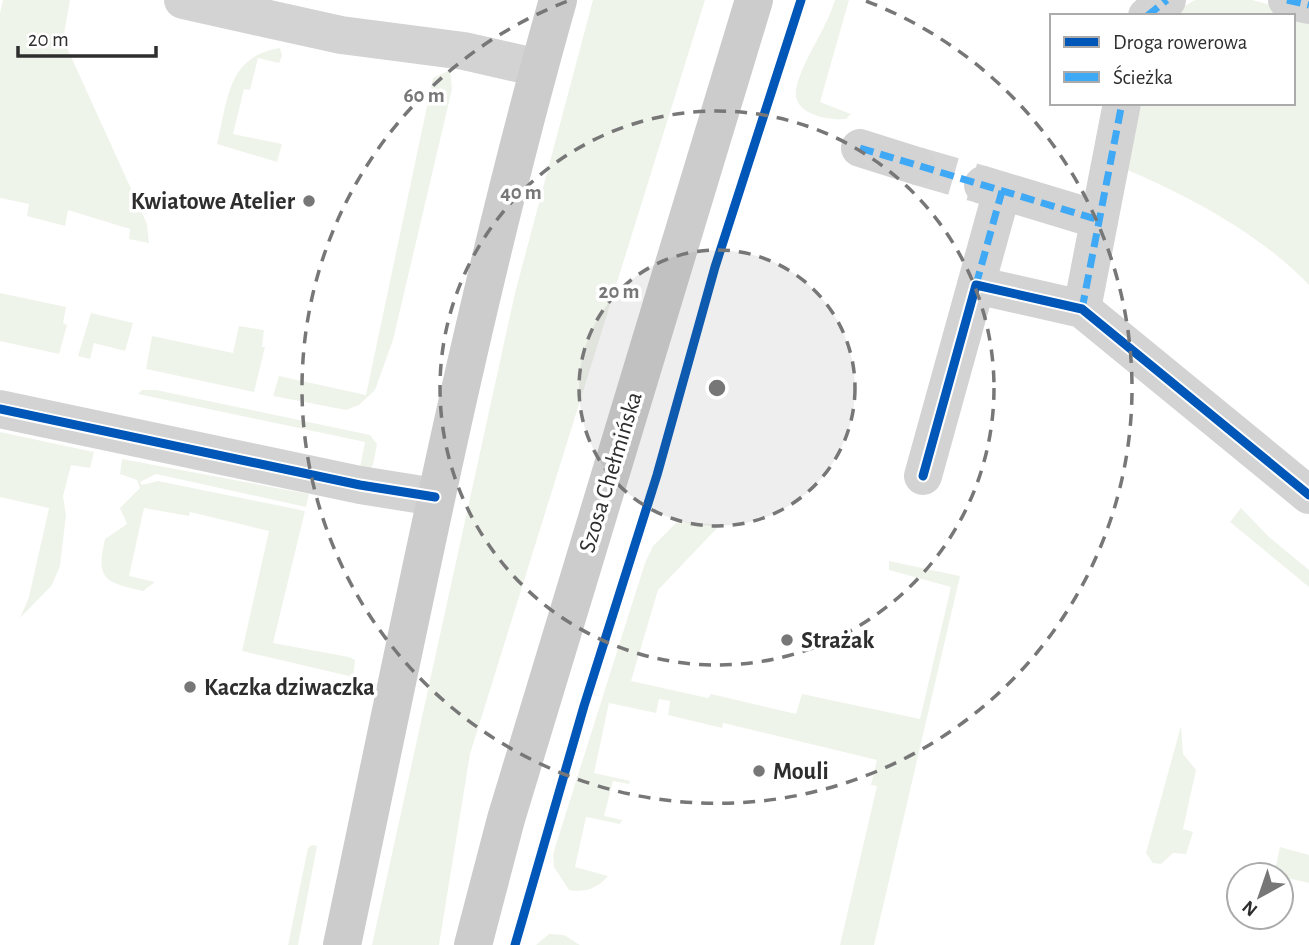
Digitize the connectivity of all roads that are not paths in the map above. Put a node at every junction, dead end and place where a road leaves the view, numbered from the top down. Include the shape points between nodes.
1 (183, 0) edge
2 (558, 0) edge
3 (754, 0) edge
4 (1167, 0) edge
5 (1287, 0) edge
6 (1309, 5) edge
7 (1150, 14) edge
8 (539, 68) junction
9 (1122, 105) edge
10 (860, 148) dead end
11 (917, 166) tunnel mouth
12 (1099, 220) junction
13 (976, 285) junction
14 (1082, 309) junction
15 (0, 409) edge
16 (923, 476) dead end
17 (1309, 495) edge
18 (436, 497) junction
19 (342, 945) edge
20 (473, 945) edge

1 - 8 street via 341,35 464,51
2 - 8 main road
3 - 20 main road, Szosa Chełmińska via 514,793
4 - 7 street
5 - 6 street
8 - 18 main road
9 - 12 street
10 - 11 street
12 - 13 street via 992,188
12 - 14 street
13 - 14 street
13 - 16 street
14 - 17 street
15 - 18 street
18 - 19 main road

